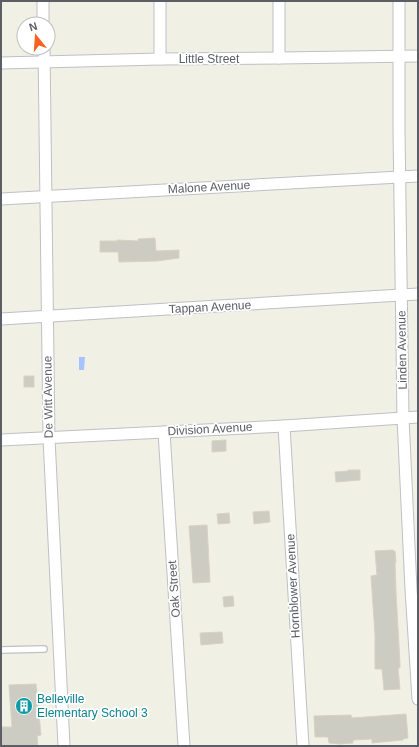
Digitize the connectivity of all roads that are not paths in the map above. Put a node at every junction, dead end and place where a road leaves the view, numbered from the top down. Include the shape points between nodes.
1 (43, 1) edge
2 (160, 1) edge
3 (279, 1) edge
4 (399, 1) edge
5 (43, 16) edge
6 (44, 56) edge
7 (400, 56) junction
8 (418, 56) edge
9 (279, 58) junction
10 (160, 59) junction
11 (44, 62) junction
12 (1, 63) edge
13 (418, 176) edge
14 (400, 177) junction
15 (45, 196) junction
16 (1, 199) edge
17 (418, 294) edge
18 (401, 295) junction
19 (47, 316) junction
20 (1, 319) edge
21 (418, 417) edge
22 (403, 418) junction
23 (284, 426) junction
24 (164, 432) junction
25 (49, 438) junction
26 (1, 440) edge
27 (414, 588) edge
28 (44, 649) dead end
29 (1, 650) edge
30 (418, 699) edge
31 (64, 746) edge
32 (184, 746) edge
33 (303, 746) edge

1 - 5 street
2 - 10 street
3 - 9 street
4 - 7 street, Linden Avenue
6 - 11 street, De Witt Avenue
7 - 8 street, Little Street
7 - 9 street, Little Street
7 - 14 street, Linden Avenue
9 - 10 street, Little Street
10 - 11 street, Little Street
11 - 12 street, Little Street
11 - 15 street, De Witt Avenue
13 - 14 street, Malone Avenue
14 - 15 street, Malone Avenue
14 - 18 street, Linden Avenue
15 - 16 street, Malone Avenue
15 - 19 street, De Witt Avenue
17 - 18 street, Tappan Avenue
18 - 19 street, Tappan Avenue
18 - 22 street, Linden Avenue
19 - 20 street, Tappan Avenue
19 - 25 street, De Witt Avenue
21 - 22 street, Division Avenue
22 - 23 street, Division Avenue
22 - 27 street, Linden Avenue
23 - 24 street, Division Avenue
23 - 33 street, Hornblower Avenue
24 - 25 street, Division Avenue
24 - 32 street, Oak Street
25 - 26 street, Division Avenue
25 - 31 street, De Witt Avenue
27 - 30 street, Linden Avenue
28 - 29 lane

